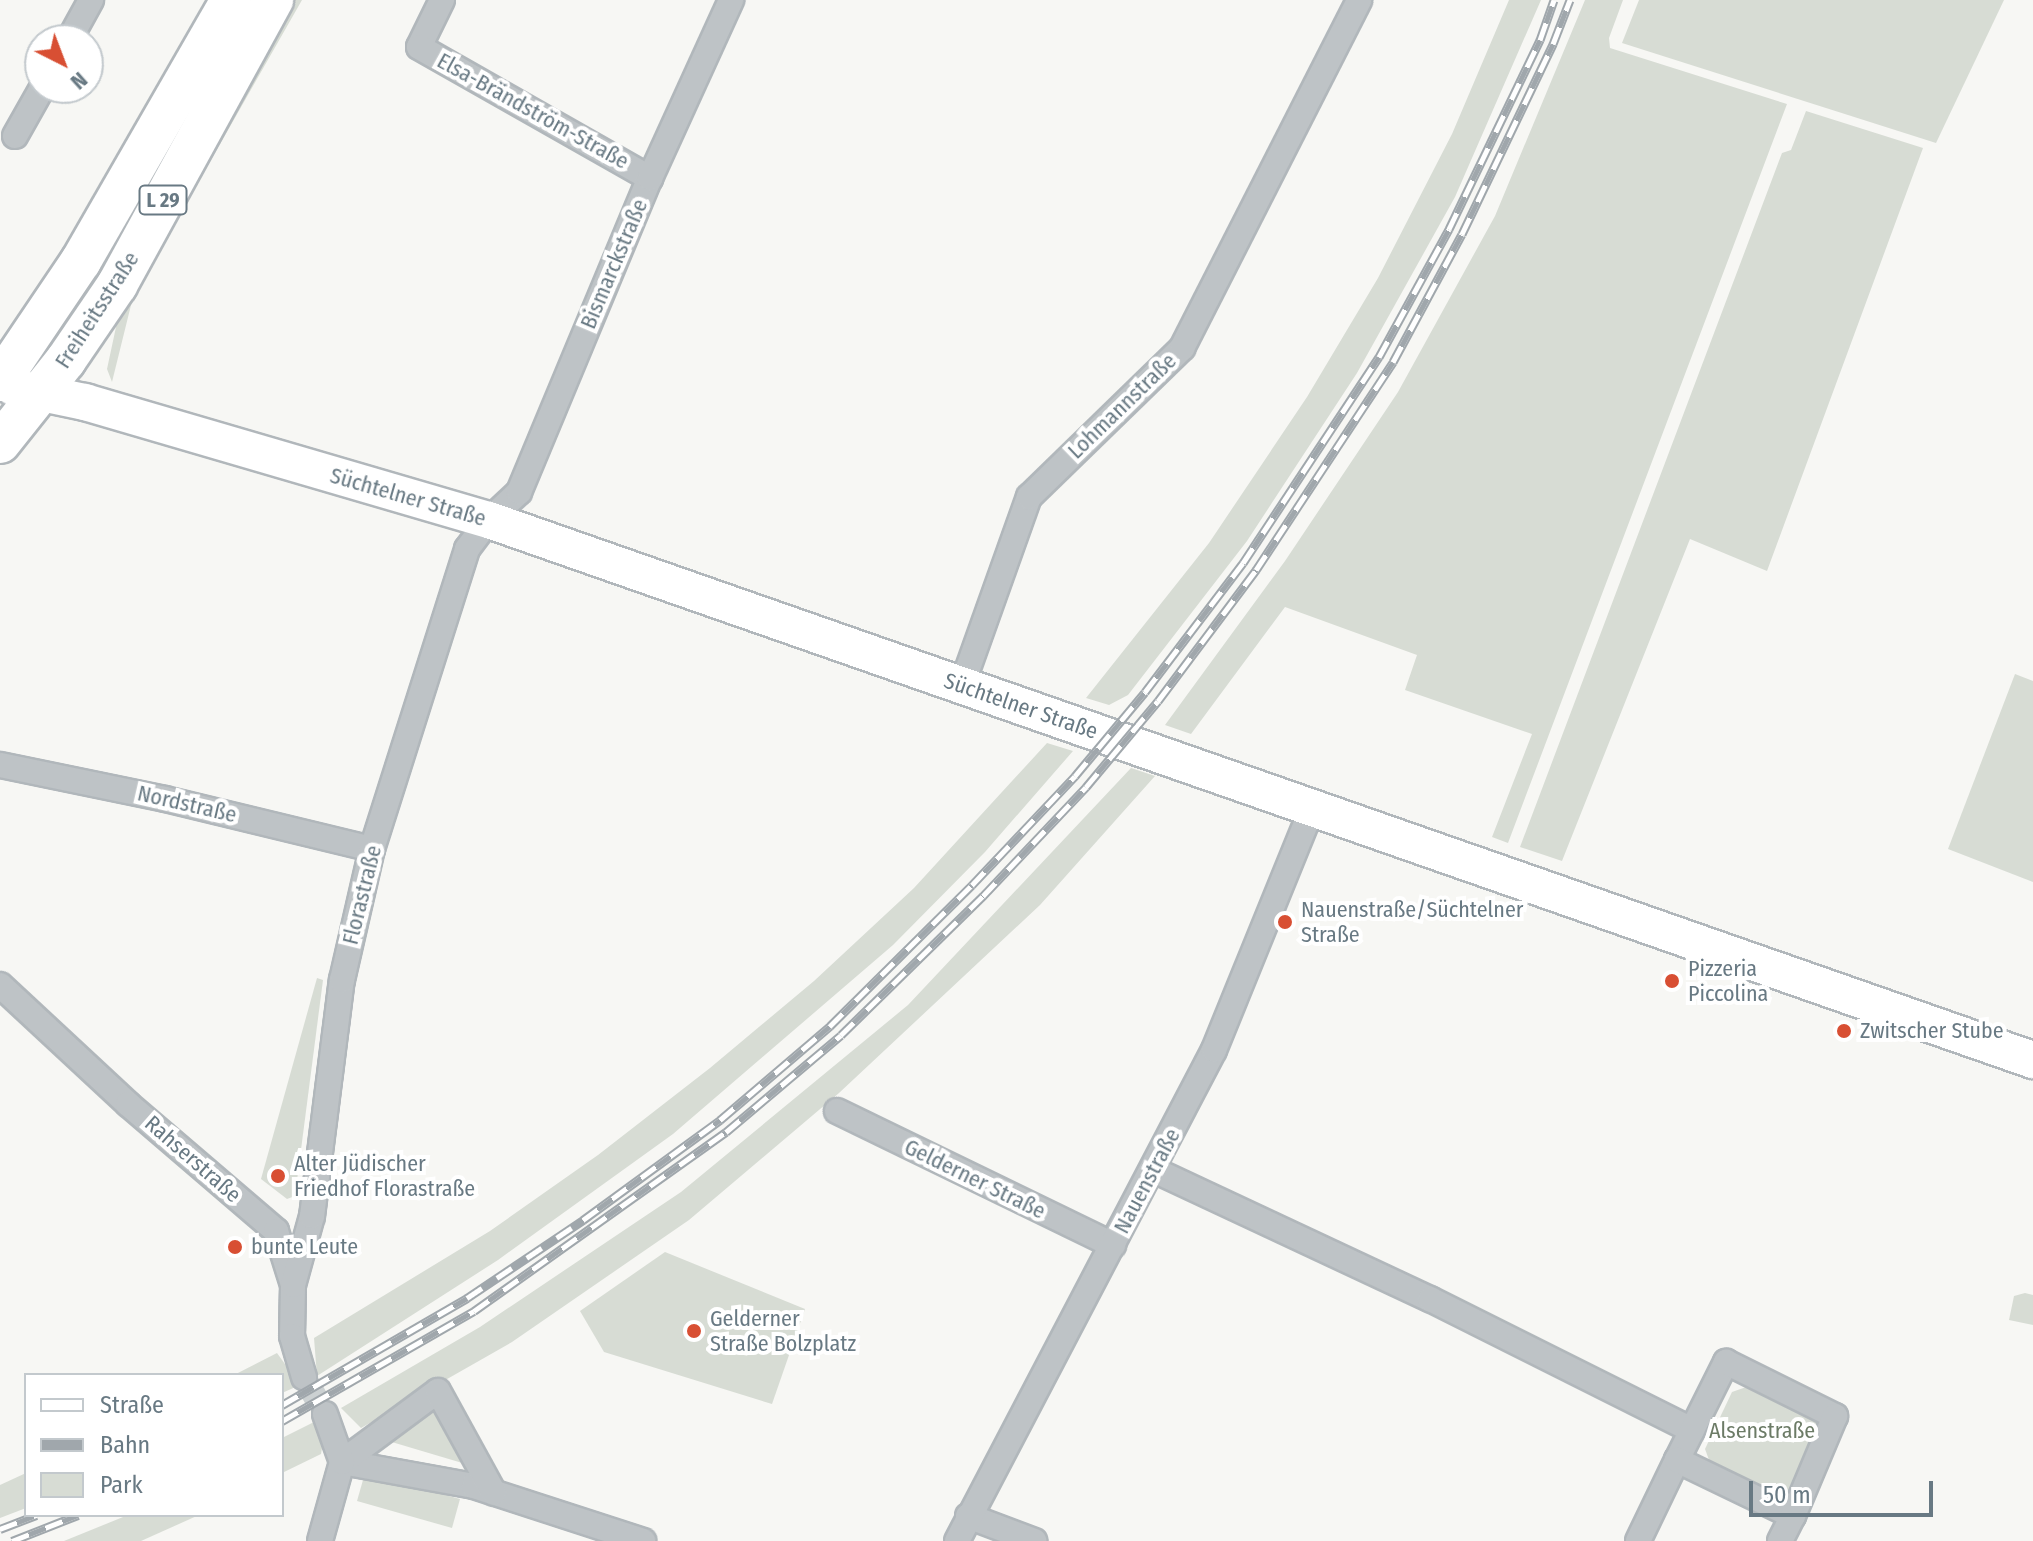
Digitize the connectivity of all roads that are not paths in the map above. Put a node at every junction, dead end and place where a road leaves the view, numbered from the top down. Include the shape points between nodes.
1 (91, 0) edge
2 (231, 0) edge
3 (273, 0) edge
4 (442, 0) edge
5 (731, 0) edge
6 (1359, 0) edge
7 (78, 24) edge
8 (33, 104) edge
9 (15, 136) dead end
10 (650, 178) junction
11 (66, 360) junction
12 (0, 383) edge
13 (42, 392) junction
14 (85, 402) junction
15 (0, 443) edge
16 (489, 520) junction
17 (962, 685) junction
18 (0, 765) edge
19 (1312, 809) junction
20 (372, 849) junction
21 (0, 985) edge
22 (2033, 1060) edge
23 (837, 1111) dead end
24 (1154, 1170) junction
25 (1113, 1245) junction
26 (293, 1285) junction
27 (304, 1377) tunnel mouth
28 (325, 1414) tunnel mouth
29 (1692, 1430) junction
30 (1677, 1460) junction
31 (342, 1462) junction
32 (494, 1493) junction
33 (968, 1516) junction
34 (1793, 1516) junction
35 (1024, 1539) edge
36 (320, 1541) edge
37 (643, 1541) edge
38 (957, 1541) edge
39 (1638, 1541) edge
40 (1780, 1541) edge

1 - 7 street
2 - 12 main road, Freiheitsstraße / L 29 via 81,261
3 - 11 main road, Freiheitsstraße / L 29 via 117,285
4 - 10 street, Elsa-Brändström-Straße via 419,47
5 - 10 street, Bismarckstraße
6 - 17 street, Lohmannstraße via 1182,348 1029,497
8 - 9 street
10 - 16 street, Bismarckstraße via 519,492
11 - 13 main road, Freiheitsstraße / L 29
11 - 14 main road
12 - 13 main road, Süchtelner Straße
13 - 14 main road, Süchtelner Straße
13 - 15 main road, Freiheitsstraße / L 29
14 - 16 main road, Süchtelner Straße
16 - 17 main road, Süchtelner Straße
16 - 20 street, Florastraße via 467,549
17 - 19 main road, Süchtelner Straße
18 - 20 street, Nordstraße
19 - 22 main road, Süchtelner Straße
19 - 24 street, Nauenstraße via 1214,1050
20 - 26 street, Florastraße via 342,980 312,1216
21 - 26 street, Rahserstraße via 276,1231
23 - 25 street, Gelderner Straße
24 - 25 street, Nauenstraße
24 - 29 street
25 - 33 street, Nauenstraße
26 - 27 street, Rahserstraße via 292,1336
28 - 31 street
29 - 30 street
29 - 34 street via 1726,1362 1835,1416
30 - 34 street
30 - 39 street
31 - 32 street
31 - 32 street via 438,1391
31 - 36 street
32 - 37 street
33 - 35 street
33 - 38 street, Nauenstraße
34 - 40 street

